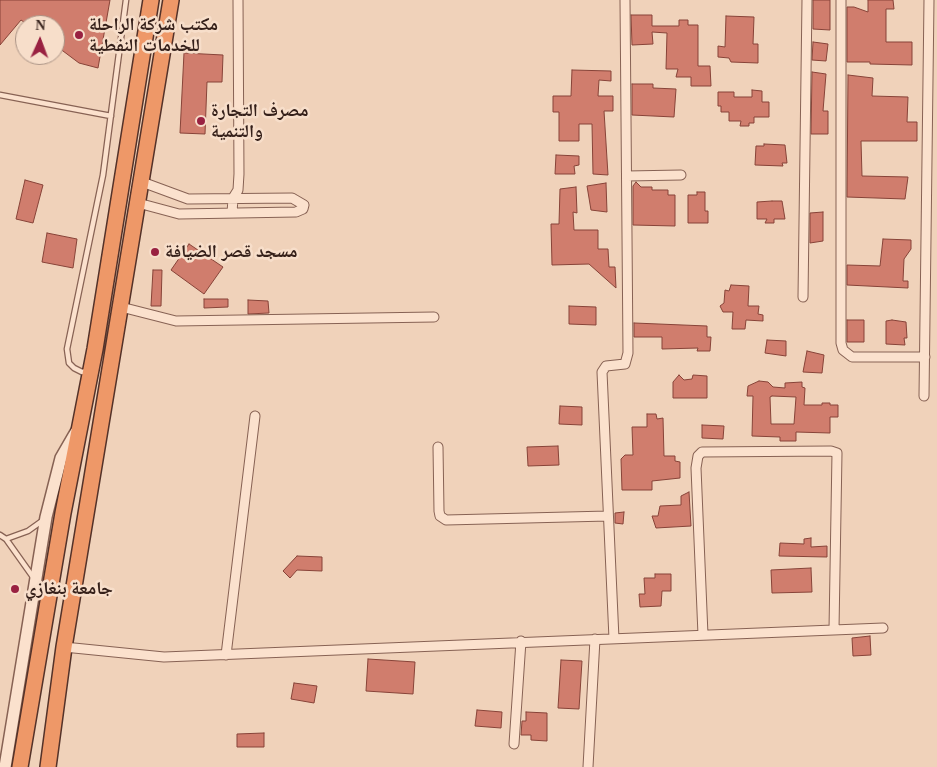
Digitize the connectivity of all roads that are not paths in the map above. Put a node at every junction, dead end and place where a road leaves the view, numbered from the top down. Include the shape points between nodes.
1 (126, 0) edge
2 (151, 0) edge
3 (171, 0) edge
4 (238, 0) edge
5 (625, 0) edge
6 (807, 0) edge
7 (841, 0) edge
8 (929, 0) edge
9 (0, 95) edge
10 (112, 116) junction
11 (681, 175) dead end
12 (627, 176) junction
13 (142, 182) junction
14 (238, 190) junction
15 (233, 198) junction
16 (246, 198) junction
17 (188, 199) junction
18 (138, 203) junction
19 (232, 213) junction
20 (246, 213) junction
21 (189, 214) junction
22 (803, 297) dead end
23 (121, 307) junction
24 (434, 317) dead end
25 (925, 357) junction
26 (90, 371) junction
27 (924, 396) dead end
28 (255, 416) dead end
29 (81, 424) junction
30 (438, 447) dead end
31 (608, 516) junction
32 (46, 517) junction
33 (0, 536) edge
34 (6, 539) junction
35 (36, 581) junction
36 (883, 628) dead end
37 (834, 629) junction
38 (703, 636) junction
39 (595, 638) junction
40 (614, 639) junction
41 (521, 641) junction
42 (64, 647) junction
43 (226, 655) junction
44 (53, 733) junction
45 (514, 744) dead end
46 (5, 767) edge
47 (20, 767) edge
48 (42, 767) edge
49 (48, 767) edge
50 (588, 767) edge

1 - 10 lane
2 - 26 highway
3 - 13 highway
4 - 14 street
5 - 12 street
6 - 22 street
7 - 25 street via 840,343 848,354 860,358
8 - 25 street
9 - 10 lane
10 - 26 lane via 67,349 69,363 74,368
11 - 12 street
12 - 31 street via 628,359 625,364 605,367 602,372
13 - 17 street
13 - 18 highway
14 - 15 street
14 - 16 street
15 - 16 street
15 - 17 street
15 - 19 street
16 - 20 street
16 - 20 street via 292,198 304,205 296,212
17 - 21 street
18 - 21 street
18 - 23 highway
19 - 20 street
19 - 21 street
23 - 24 street via 176,320
23 - 42 highway
25 - 27 street
26 - 29 highway
28 - 43 street
29 - 32 street via 61,458
29 - 47 highway
30 - 31 street via 439,511 446,520
31 - 40 street
32 - 34 lane via 28,531
32 - 35 street
33 - 34 lane
34 - 35 lane
35 - 46 street
36 - 37 street
37 - 38 street
37 - 38 street via 837,453 831,450 702,452 696,468
38 - 40 street
39 - 40 street
39 - 41 street
39 - 50 street
41 - 43 street
41 - 45 street
42 - 43 street via 164,657
42 - 44 highway
44 - 48 highway
44 - 49 highway

